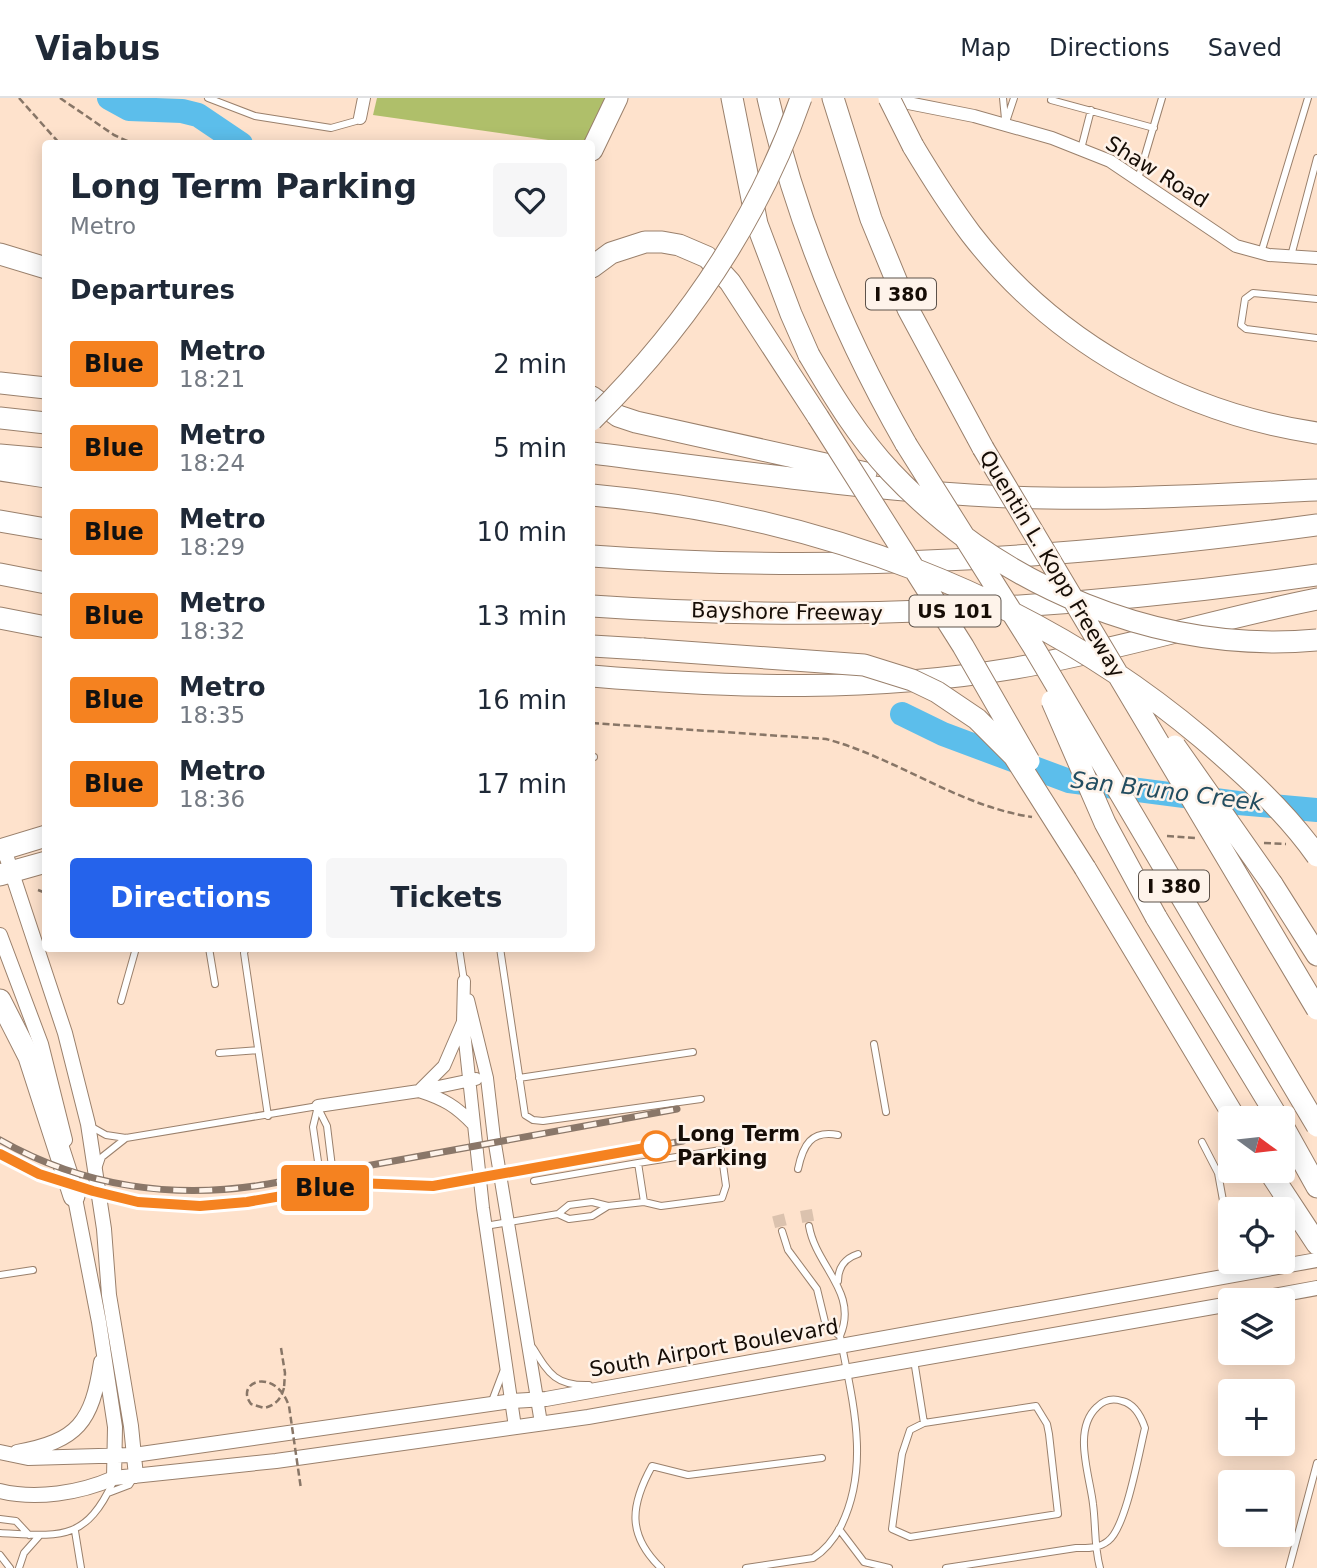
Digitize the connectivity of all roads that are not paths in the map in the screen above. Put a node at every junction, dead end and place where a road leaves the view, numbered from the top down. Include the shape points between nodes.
1 (208, 98) edge
2 (364, 98) edge
3 (617, 98) edge
4 (732, 98) edge
5 (768, 98) edge
6 (801, 98) edge
7 (833, 98) edge
8 (887, 98) edge
9 (1003, 98) edge
10 (1014, 98) edge
11 (1162, 98) edge
12 (1308, 98) edge
13 (1051, 100) dead end
14 (1091, 110) junction
15 (360, 118) joint
16 (1005, 125) junction
17 (1154, 128) junction
18 (595, 144) edge
19 (1081, 149) junction
20 (1317, 158) edge
21 (1138, 179) junction
22 (1261, 253) junction
23 (0, 254) edge
24 (1291, 256) junction
25 (1317, 258) edge
26 (595, 265) edge
27 (42, 267) edge
28 (1317, 299) edge
29 (1317, 338) edge
30 (0, 383) edge
31 (42, 388) edge
32 (595, 399) edge
33 (595, 417) edge
34 (0, 418) edge
35 (42, 423) edge
36 (1317, 433) edge
37 (595, 453) edge
38 (0, 455) edge
39 (42, 459) edge
40 (0, 470) edge
41 (42, 476) edge
42 (1317, 490) edge
43 (595, 495) edge
44 (1087, 497) junction
45 (0, 521) edge
46 (1317, 525) edge
47 (42, 528) edge
48 (1037, 537) junction
49 (595, 556) edge
50 (0, 574) edge
51 (1317, 575) edge
52 (42, 582) edge
53 (1317, 599) edge
54 (595, 606) edge
55 (0, 617) edge
56 (42, 624) edge
57 (1317, 640) edge
58 (595, 646) edge
59 (1033, 646) junction
60 (595, 676) edge
61 (42, 837) edge
62 (2, 850) edge
63 (1317, 856) edge
64 (42, 863) edge
65 (1085, 868) junction
66 (6, 874) edge
67 (0, 935) edge
68 (135, 952) edge
69 (210, 952) edge
70 (242, 952) edge
71 (460, 952) edge
72 (501, 952) edge
73 (1317, 955) edge
74 (464, 981) junction
75 (215, 984) dead end
76 (0, 1000) edge
77 (121, 1001) dead end
78 (1317, 1009) edge
79 (463, 1022) junction
80 (874, 1044) dead end
81 (258, 1050) junction
82 (693, 1052) dead end
83 (219, 1054) dead end
84 (487, 1078) junction
85 (519, 1078) junction
86 (469, 1080) junction
87 (419, 1091) junction
88 (701, 1099) dead end
89 (318, 1106) junction
90 (1228, 1106) edge
91 (1271, 1106) edge
92 (886, 1112) dead end
93 (268, 1116) junction
94 (88, 1124) junction
95 (474, 1125) junction
96 (1317, 1126) edge
97 (838, 1135) dead end
98 (126, 1138) junction
99 (1202, 1142) dead end
100 (1295, 1148) edge
101 (638, 1163) junction
102 (798, 1170) dead end
103 (96, 1175) junction
104 (534, 1181) dead end
105 (1277, 1183) edge
106 (1317, 1187) edge
107 (74, 1196) junction
108 (1222, 1197) edge
109 (644, 1202) junction
110 (608, 1206) junction
111 (337, 1208) dead end
112 (325, 1210) dead end
113 (558, 1214) junction
114 (508, 1222) junction
115 (485, 1226) junction
116 (809, 1226) tunnel mouth
117 (782, 1231) tunnel mouth
118 (1317, 1244) edge
119 (858, 1254) dead end
120 (1317, 1260) edge
121 (1295, 1262) edge
122 (33, 1270) dead end
123 (1218, 1271) edge
124 (0, 1275) edge
125 (839, 1287) junction
126 (1317, 1289) edge
127 (1295, 1293) edge
128 (1218, 1306) edge
129 (841, 1341) junction
130 (528, 1342) junction
131 (103, 1347) junction
132 (505, 1353) junction
133 (914, 1360) junction
134 (846, 1372) junction
135 (629, 1385) junction
136 (538, 1399) junction
137 (512, 1402) junction
138 (490, 1405) junction
139 (541, 1423) junction
140 (924, 1423) junction
141 (515, 1427) junction
142 (2, 1453) edge
143 (134, 1455) junction
144 (114, 1456) junction
145 (822, 1458) dead end
146 (1317, 1463) edge
147 (136, 1476) junction
148 (114, 1478) junction
149 (0, 1491) edge
150 (108, 1493) junction
151 (0, 1519) edge
152 (839, 1529) junction
153 (75, 1531) junction
154 (0, 1534) edge
155 (29, 1535) junction
156 (40, 1535) junction
157 (1094, 1548) junction
158 (0, 1555) edge
159 (10, 1568) edge
160 (19, 1568) edge
161 (81, 1568) edge
162 (661, 1568) edge
163 (747, 1568) edge
164 (889, 1568) edge
165 (946, 1568) edge
166 (1100, 1568) edge
167 (1289, 1568) edge

1 - 15 lane via 255,116 331,128
2 - 15 street
3 - 18 highway
4 - 57 highway, bridge via 757,224 805,345 860,434 923,503 986,553 1039,585 1123,618 1212,638
5 - 59 highway, I 380, bridge via 803,222 848,335 906,444
6 - 33 highway, bridge via 763,187 708,282 647,362
7 - 48 highway, Quentin L. Kopp Freeway / I 380, bridge via 871,219 908,309
8 - 16 street, Shaw Road
8 - 36 highway, bridge via 957,214 1000,268 1062,325 1130,370 1195,401 1265,424
9 - 16 lane
10 - 16 lane
11 - 17 lane
12 - 22 lane
13 - 14 lane
14 - 17 lane
14 - 19 lane
16 - 19 street, Shaw Road
17 - 21 lane
19 - 21 street, Shaw Road
20 - 24 lane
21 - 22 street, Shaw Road via 1236,246
22 - 24 street, Shaw Road
23 - 27 highway
24 - 25 street, Shaw Road
26 - 65 highway, bridge via 628,246 662,242 707,257 730,282 993,696
28 - 29 lane via 1253,293 1245,299 1240,320 1246,329
30 - 31 highway
32 - 44 highway via 618,416 636,422 840,468 972,488
34 - 35 highway
37 - 44 highway via 899,490
38 - 39 highway
40 - 41 highway
42 - 44 highway
43 - 63 highway, bridge via 729,513 814,534 926,573 1025,619 1116,673 1185,724 1263,793
45 - 47 highway
46 - 49 highway via 1130,548 940,562 767,563
48 - 73 highway, bridge
48 - 78 highway, Quentin L. Kopp Freeway / I 380, bridge
50 - 52 highway
51 - 54 highway, Bayshore Freeway / US 101 via 1153,597 970,611 795,614
53 - 60 highway via 1070,658 955,676 834,687 704,685
55 - 56 highway
58 - 65 highway, bridge via 864,665 912,680 977,719 1014,756
59 - 91 highway, bridge via 1040,675 1105,823
59 - 96 highway, I 380, bridge
61 - 62 highway
62 - 66 street
64 - 66 highway
65 - 90 highway
66 - 94 street via 69,1047
67 - 107 street via 45,1057
68 - 77 lane
69 - 75 lane
70 - 81 lane
71 - 74 lane
72 - 85 lane
74 - 79 street
74 - 84 street
76 - 107 highway via 29,1057
79 - 86 street
79 - 87 street via 444,1066
80 - 92 lane
81 - 83 lane
81 - 93 lane
82 - 85 lane
84 - 86 street
84 - 114 street
85 - 88 lane via 526,1115 533,1120
86 - 87 street
86 - 95 street
87 - 89 street
87 - 95 street via 457,1108
89 - 93 lane
89 - 111 lane via 327,1126
89 - 112 lane via 313,1127
93 - 98 lane
94 - 98 lane via 106,1135
94 - 103 street
95 - 115 street
97 - 102 lane via 825,1132 808,1141
98 - 103 lane via 102,1157
99 - 108 lane via 1218,1173
100 - 106 highway
101 - 104 lane
101 - 109 lane
101 - 109 lane via 721,1150 726,1186 722,1198 661,1206
103 - 143 street
105 - 118 highway
107 - 131 street
109 - 110 lane
110 - 113 lane via 592,1202 569,1205
110 - 113 lane via 592,1216 569,1219
113 - 114 lane
114 - 115 lane
114 - 130 street
115 - 132 street
116 - 125 lane via 815,1247
117 - 129 lane via 788,1250 817,1289 825,1326
119 - 125 lane via 841,1267
120 - 121 street, South Airport Boulevard
122 - 124 lane
123 - 129 street, South Airport Boulevard
125 - 129 lane via 846,1321
126 - 127 street
128 - 133 street
129 - 134 lane
129 - 135 street, South Airport Boulevard
130 - 135 lane via 544,1367 563,1382
130 - 136 street
131 - 142 street via 94,1401 80,1424 54,1443
131 - 144 street via 116,1433
132 - 137 street
132 - 138 lane via 503,1375
133 - 134 street
133 - 140 lane
134 - 139 street
134 - 152 lane via 858,1471
135 - 136 street, South Airport Boulevard
136 - 137 street, South Airport Boulevard
136 - 139 street
137 - 138 street, South Airport Boulevard
137 - 141 street
138 - 143 street, South Airport Boulevard
139 - 141 street
140 - 140 lane via 910,1430 892,1529 910,1536 1058,1514 1047,1423 1035,1406
141 - 147 street
142 - 144 street, South Airport Boulevard via 28,1458
143 - 144 street, South Airport Boulevard
143 - 147 street
144 - 148 street
145 - 162 lane via 688,1475 652,1466 640,1487 635,1519 643,1548
146 - 167 lane
147 - 148 street
147 - 150 lane via 129,1485
148 - 149 street via 58,1494
148 - 150 lane
150 - 153 lane
151 - 155 lane via 16,1521
152 - 163 lane via 828,1547 813,1558
152 - 164 lane via 864,1562
153 - 156 lane
153 - 161 lane
154 - 155 lane
155 - 156 lane
156 - 160 lane via 24,1553
157 - 157 lane via 1086,1427 1100,1404 1111,1399 1125,1401 1141,1415 1145,1428 1120,1526 1110,1540
157 - 165 lane
157 - 166 lane
158 - 159 lane

